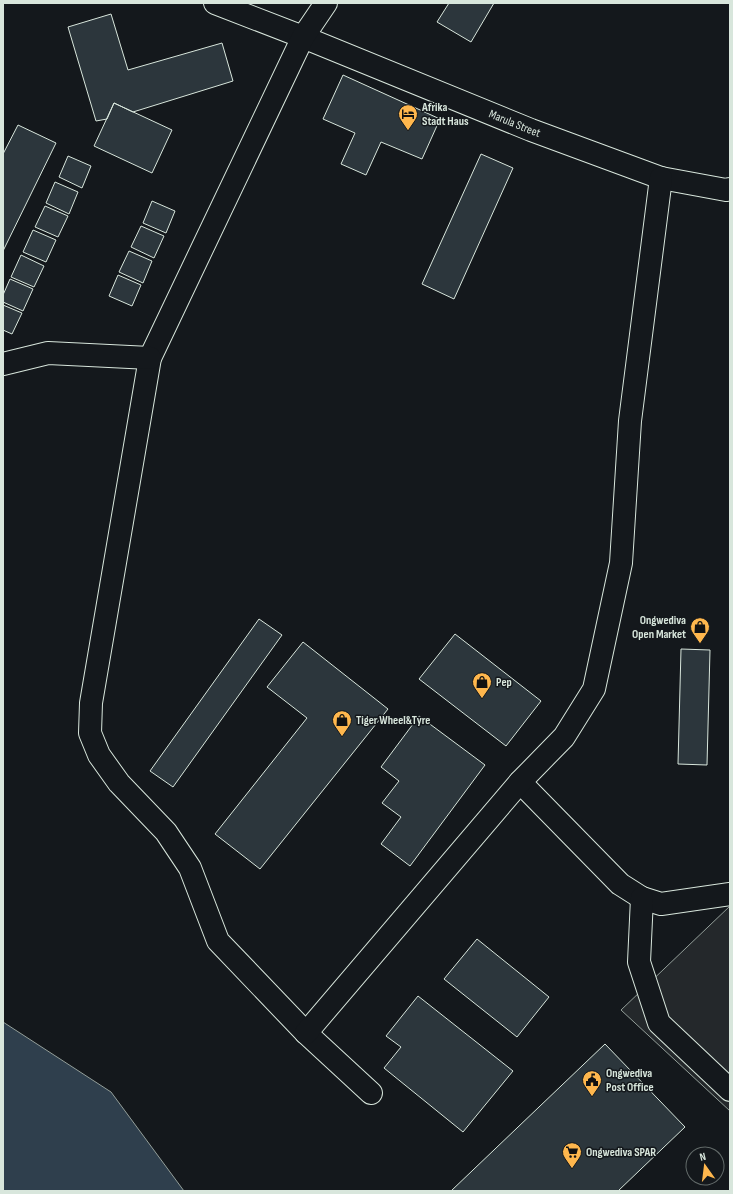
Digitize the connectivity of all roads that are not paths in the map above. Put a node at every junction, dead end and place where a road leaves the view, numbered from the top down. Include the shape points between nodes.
1 (215, 3) edge
2 (326, 3) edge
3 (303, 37) junction
4 (661, 178) junction
5 (730, 189) edge
6 (150, 358) junction
7 (3, 364) edge
8 (520, 782) junction
9 (730, 894) edge
10 (642, 898) junction
11 (306, 1033) junction
12 (730, 1090) edge
13 (371, 1093) dead end

1 - 3 street, Marula Street
2 - 3 street
3 - 4 street, Marula Street via 531,130
3 - 6 street
4 - 5 street, Marula Street
4 - 8 street via 630,421 621,563 594,689 564,737
6 - 7 street via 48,353
6 - 11 street via 92,695 90,732 100,755 119,783 166,832 190,868 218,941
8 - 10 street via 620,884
8 - 11 street
9 - 10 street via 661,904
10 - 12 street via 639,962 659,1023
11 - 13 street

